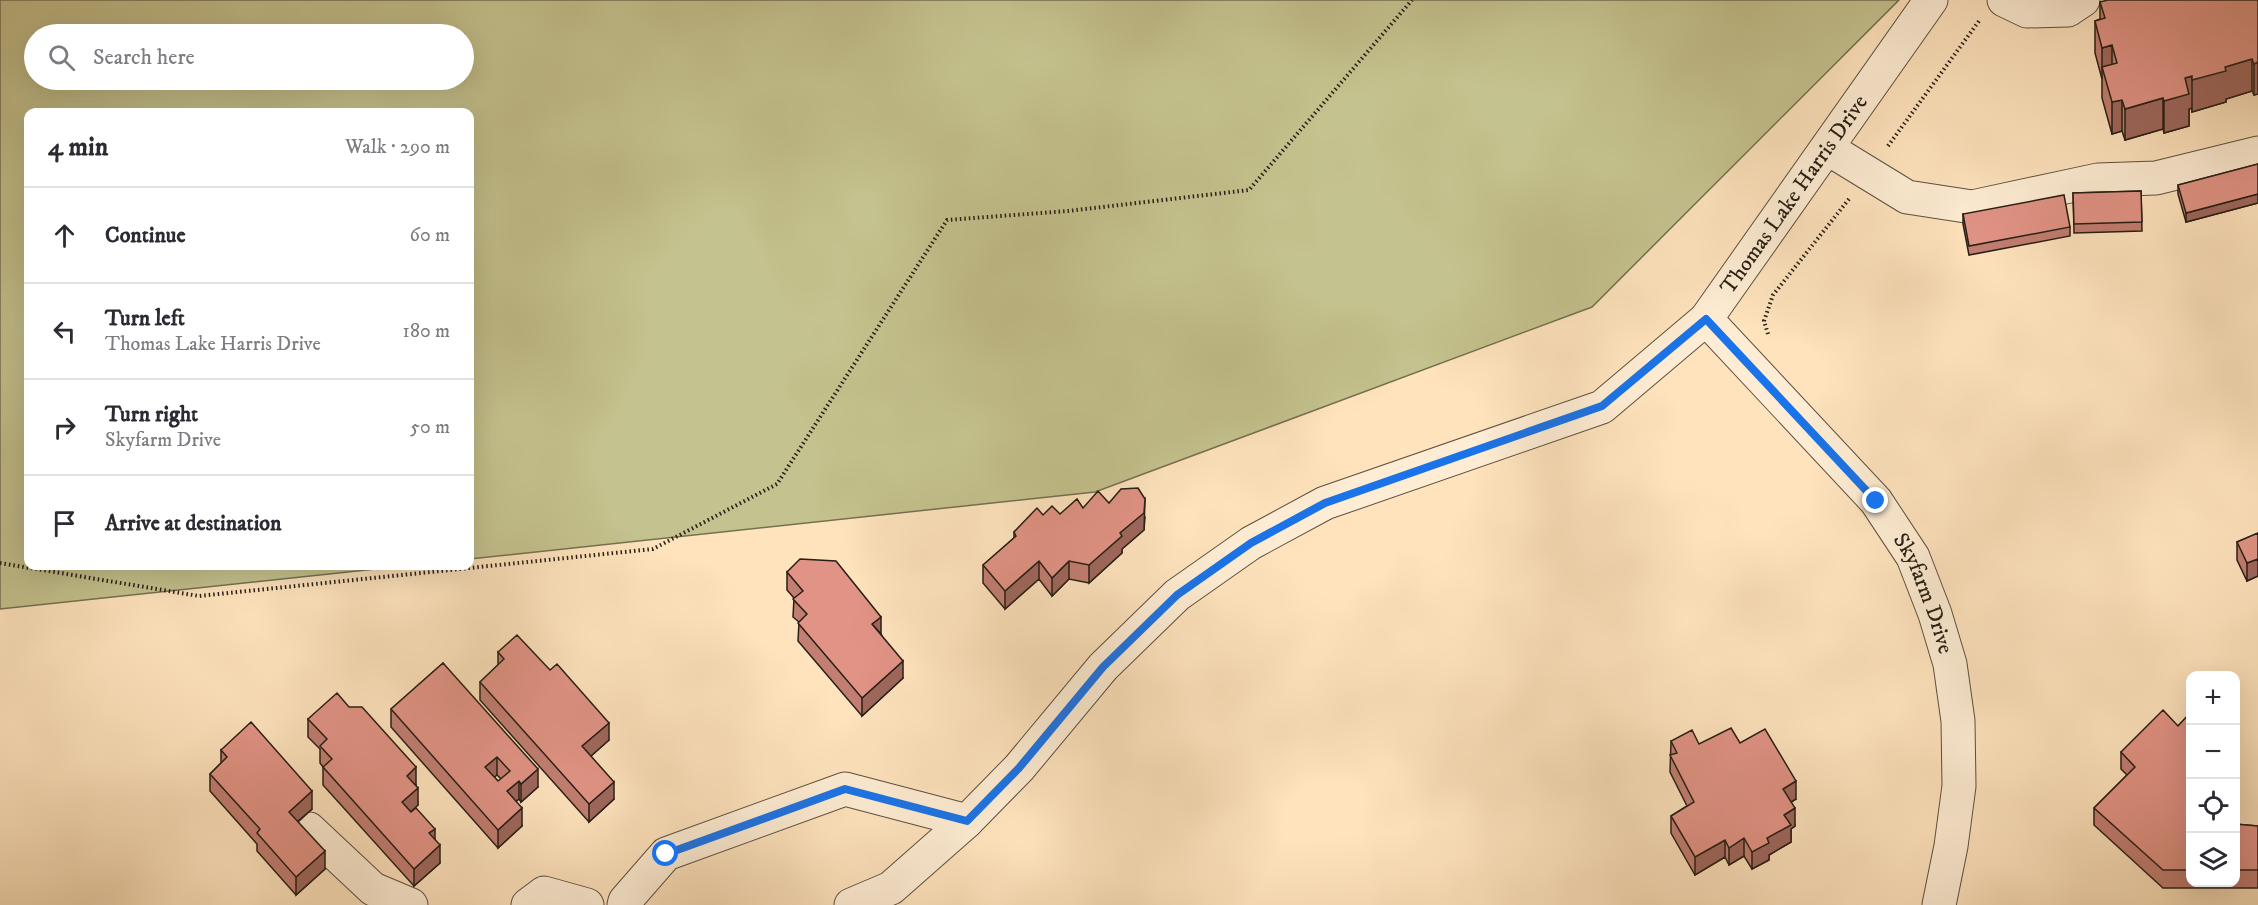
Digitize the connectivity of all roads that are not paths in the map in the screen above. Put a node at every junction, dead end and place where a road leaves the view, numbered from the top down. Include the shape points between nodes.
1 (1931, 0) edge
2 (2083, 0) edge
3 (1992, 10) edge
4 (1827, 148) junction
5 (2258, 153) edge
6 (1706, 319) junction
7 (967, 821) junction
8 (309, 829) dead end
9 (411, 905) edge
10 (528, 905) edge
11 (587, 905) edge
12 (624, 905) edge
13 (851, 905) edge
14 (1938, 905) edge

1 - 4 street, Thomas Lake Harris Drive
2 - 3 street via 2068,10
4 - 5 street via 1907,197 1972,207 2098,180 2156,178
4 - 6 street, Thomas Lake Harris Drive
6 - 7 street, Thomas Lake Harris Drive via 1602,406 1325,503 1251,543 1177,595 1103,667 1019,768
6 - 14 street, Skyfarm Drive via 1876,501 1917,567 1950,664 1958,721 1959,786
7 - 12 street via 845,789 666,854
7 - 13 street, Thomas Lake Harris Drive via 891,888
8 - 9 street via 373,889
10 - 11 street via 544,893

